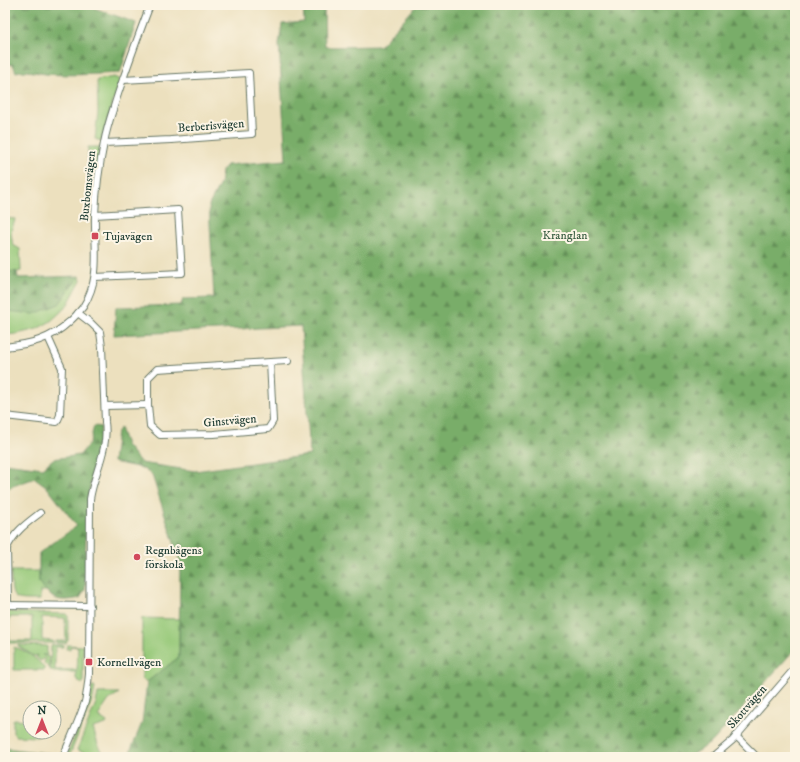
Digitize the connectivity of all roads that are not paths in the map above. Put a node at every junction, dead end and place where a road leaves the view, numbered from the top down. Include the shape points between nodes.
1 (150, 5) edge
2 (123, 80) junction
3 (104, 143) junction
4 (95, 215) junction
5 (95, 277) junction
6 (78, 313) junction
7 (48, 337) junction
8 (5, 347) edge
9 (288, 361) dead end
10 (270, 362) junction
11 (148, 405) junction
12 (104, 406) junction
13 (5, 416) edge
14 (40, 513) dead end
15 (6, 605) edge
16 (90, 606) junction
17 (795, 668) edge
18 (736, 736) junction
19 (63, 757) edge
20 (713, 757) edge
21 (757, 757) edge

1 - 2 street, Buxbomsvägen
2 - 3 street, Buxbomsvägen
2 - 3 street, Berberisvägen via 249,73 252,134
3 - 4 street, Buxbomsvägen
4 - 5 street, Buxbomsvägen
4 - 5 street via 178,210 182,273
5 - 6 street, Buxbomsvägen via 90,294
6 - 7 street, Buxbomsvägen
6 - 12 street via 100,332
7 - 8 street, Buxbomsvägen via 32,343
7 - 13 street via 62,368 60,414 57,422
9 - 10 street, Ginstvägen
10 - 11 street, Ginstvägen via 157,368 148,378
10 - 11 street, Ginstvägen via 274,421 268,429 160,435 150,426
11 - 12 street
12 - 16 street via 104,448 90,499
14 - 15 street via 20,529 7,548
15 - 16 street
16 - 19 street via 88,689
17 - 18 street, Skottvägen
18 - 20 street, Skottvägen
18 - 21 street

